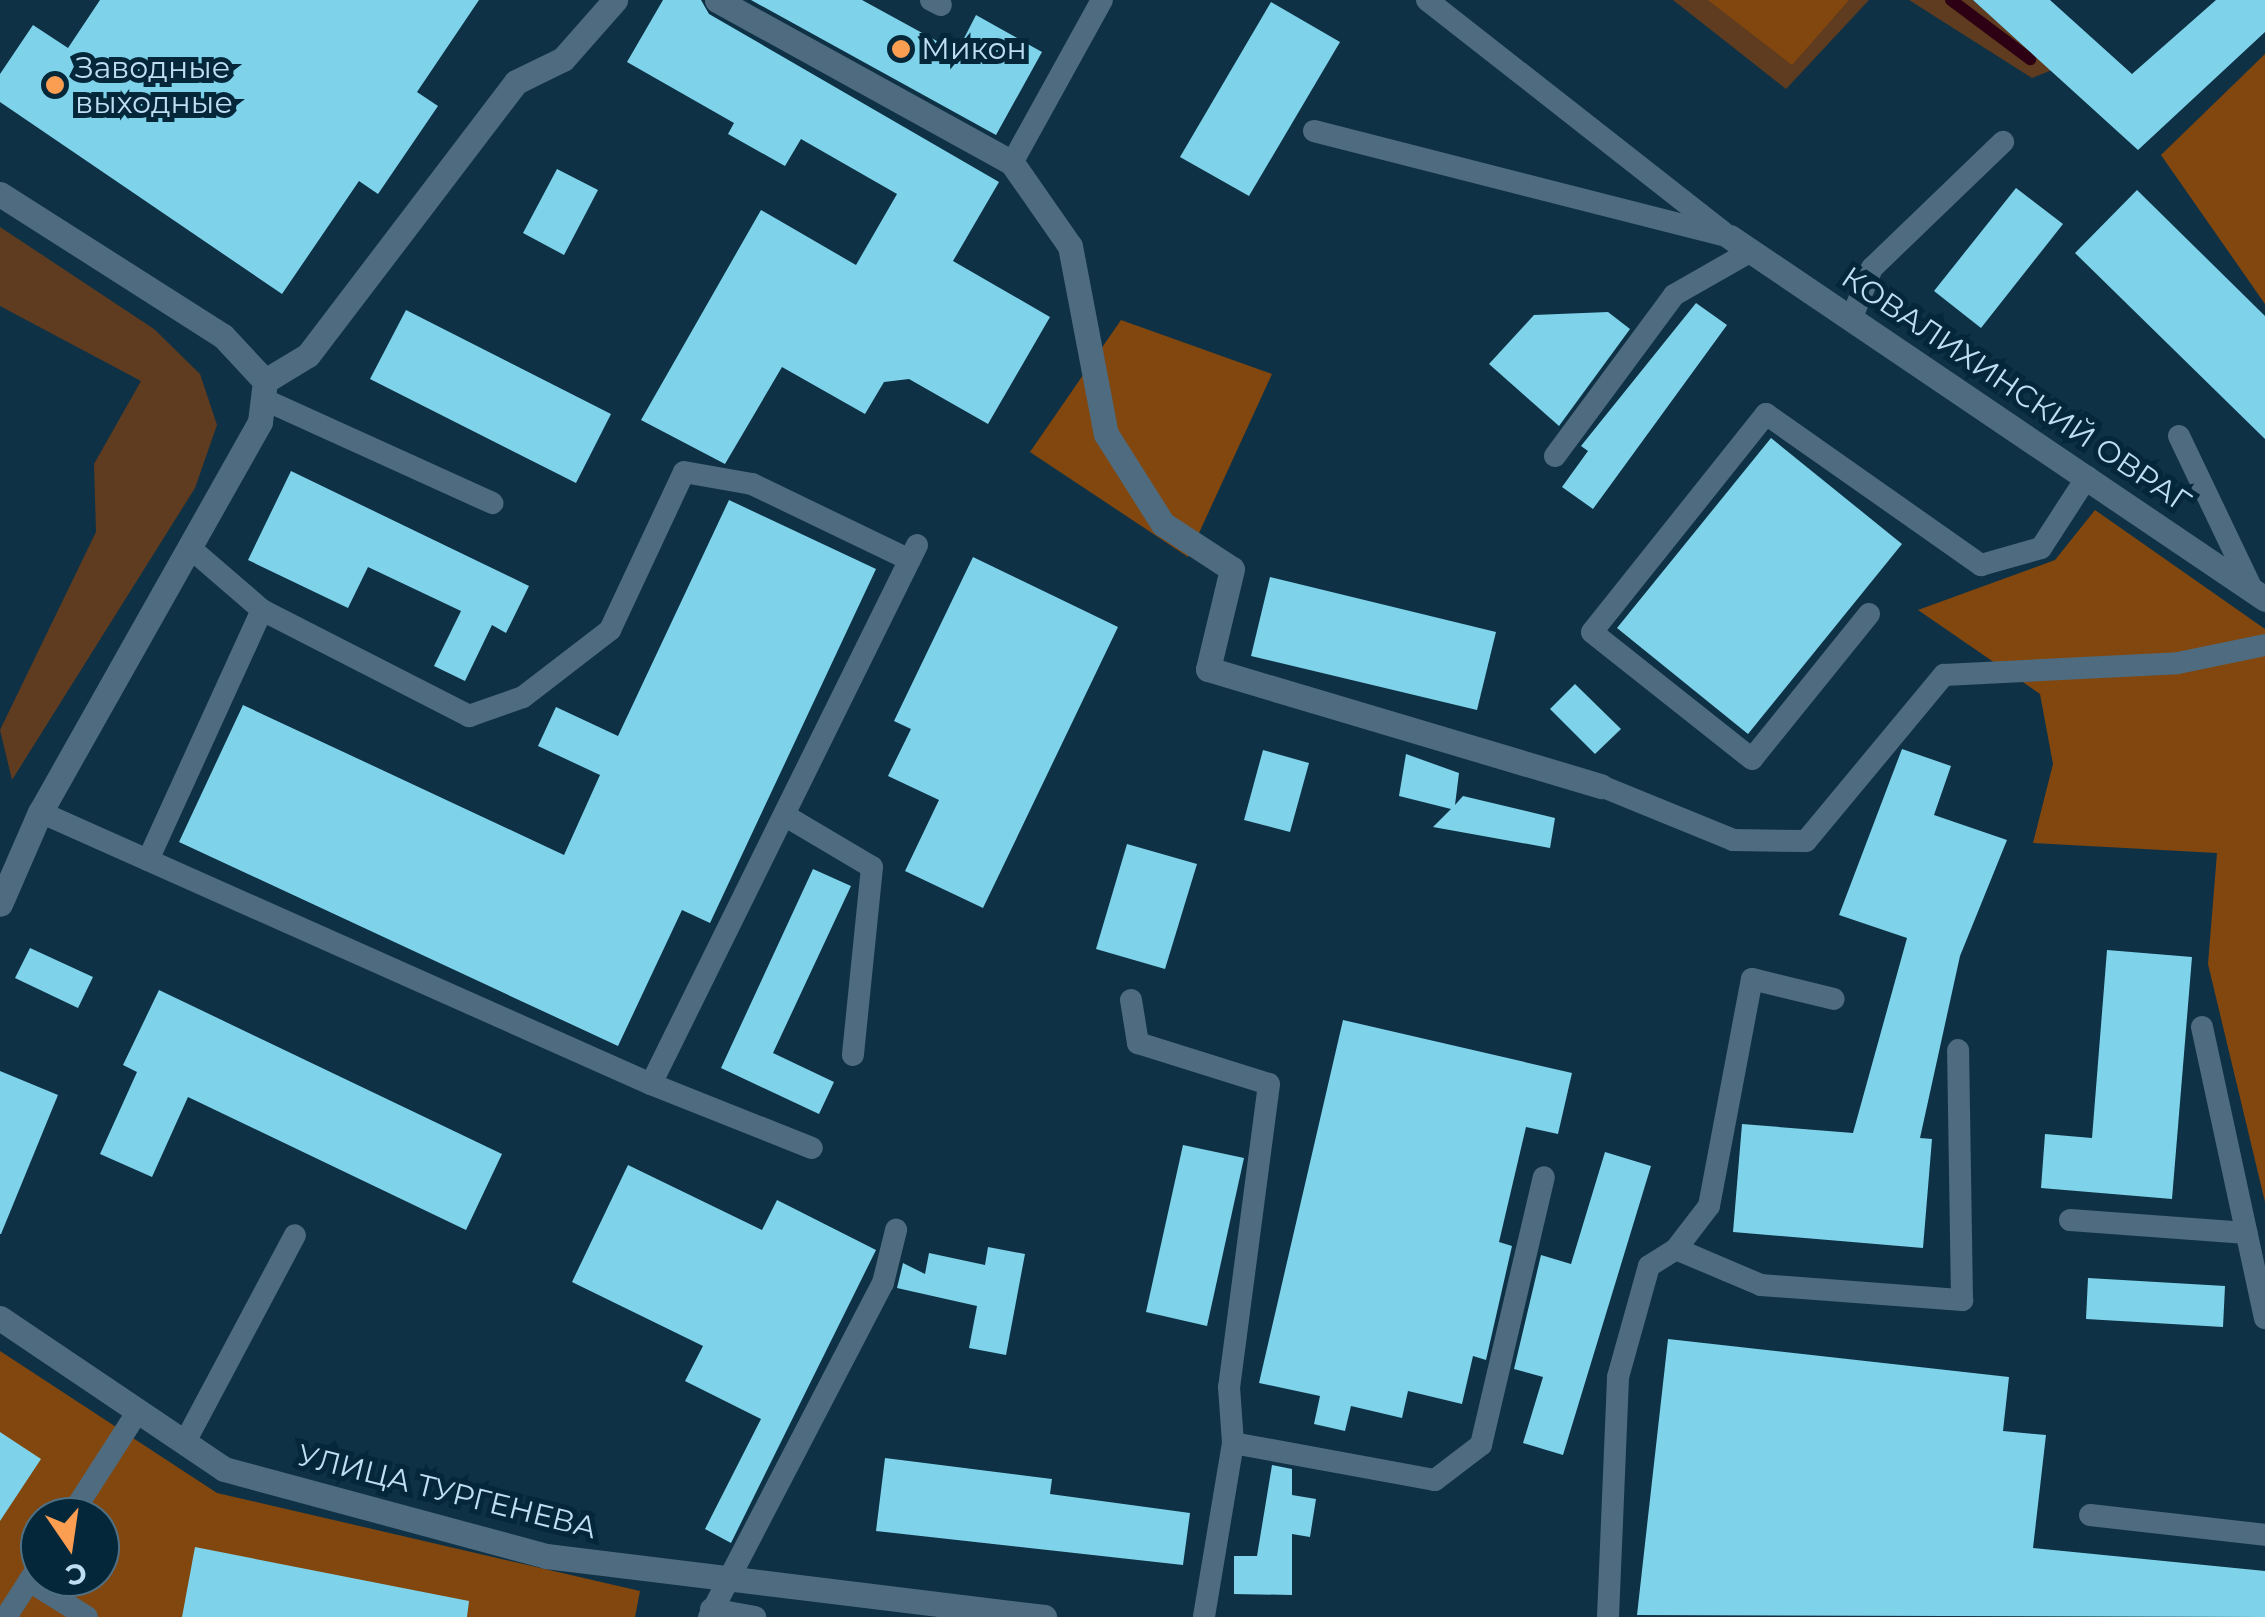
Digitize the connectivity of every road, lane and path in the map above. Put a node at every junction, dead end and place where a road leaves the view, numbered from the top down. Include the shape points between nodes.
1 (615, 0) edge
2 (716, 0) edge
3 (1102, 0) edge
4 (1426, 0) edge
5 (1314, 132) dead end
6 (2003, 142) dead end
7 (1012, 163) junction
8 (0, 194) edge
9 (1740, 244) junction
10 (1852, 317) junction
11 (264, 390) junction
12 (2180, 436) dead end
13 (1555, 456) dead end
14 (2088, 477) junction
15 (492, 503) dead end
16 (189, 547) junction
17 (2258, 594) edge
18 (262, 610) junction
19 (1869, 614) dead end
20 (2265, 644) edge
21 (1600, 786) joint
22 (40, 812) junction
23 (784, 815) junction
24 (148, 860) junction
25 (0, 904) edge
26 (1834, 999) dead end
27 (1131, 1000) dead end
28 (2202, 1027) dead end
29 (1958, 1050) dead end
30 (853, 1055) dead end
31 (651, 1084) junction
32 (812, 1148) dead end
33 (1544, 1177) dead end
34 (2070, 1220) dead end
35 (896, 1230) dead end
36 (2247, 1233) junction
37 (294, 1235) dead end
38 (1676, 1249) junction
39 (0, 1318) edge
40 (2265, 1318) edge
41 (138, 1411) junction
42 (185, 1442) junction
43 (1234, 1443) junction
44 (83, 1497) edge
45 (2090, 1514) dead end
46 (2265, 1536) edge
47 (732, 1580) junction
48 (20, 1595) edge
49 (63, 1597) edge
50 (938, 1612) edge
51 (710, 1613) edge
52 (6, 1617) edge
53 (87, 1617) edge
54 (755, 1617) edge
55 (1044, 1617) edge
56 (1204, 1617) edge
57 (1608, 1617) edge

1 - 11 street via 562,59 516,82 308,355
2 - 7 street
3 - 7 lane
4 - 9 lane
5 - 9 lane
6 - 10 lane via 1872,268
7 - 21 street via 1070,246 1106,434 1164,524 1232,569 1208,669
8 - 11 street via 223,336
9 - 10 street, КОВАЛИХИНСКИЙ ОВРАГ
9 - 13 lane via 1674,295
10 - 14 street, КОВАЛИХИНСКИЙ ОВРАГ
11 - 15 lane
11 - 16 street via 260,422
12 - 17 lane
14 - 17 street, КОВАЛИХИНСКИЙ ОВРАГ
14 - 19 lane via 2040,548 1981,565 1766,414 1592,632 1752,759
16 - 18 lane
16 - 22 street
18 - 23 lane via 469,716 523,698 610,630 684,472 752,484 914,552
18 - 24 lane
20 - 21 lane via 2178,662 1944,675 1806,841 1733,840
22 - 24 lane
22 - 25 street
23 - 30 lane via 872,867
23 - 31 lane
24 - 31 lane
26 - 38 lane via 1752,979 1709,1206
27 - 43 lane via 1138,1043 1269,1084 1228,1387
28 - 36 lane
29 - 38 lane via 1962,1300 1760,1285
31 - 32 lane
33 - 43 lane via 1481,1445 1435,1480
34 - 36 lane
35 - 47 lane via 883,1282
36 - 40 lane
37 - 42 lane
38 - 57 lane via 1649,1266 1618,1377
39 - 41 street, УЛИЦА ТУРГЕНЕВА
41 - 42 street, УЛИЦА ТУРГЕНЕВА
41 - 44 lane
42 - 47 street, УЛИЦА ТУРГЕНЕВА via 224,1469 546,1556
43 - 56 lane
45 - 46 lane
47 - 50 street, УЛИЦА ТУРГЕНЕВА
47 - 51 lane
48 - 52 lane
49 - 53 lane
50 - 55 street, УЛИЦА ТУРГЕНЕВА
51 - 54 lane

